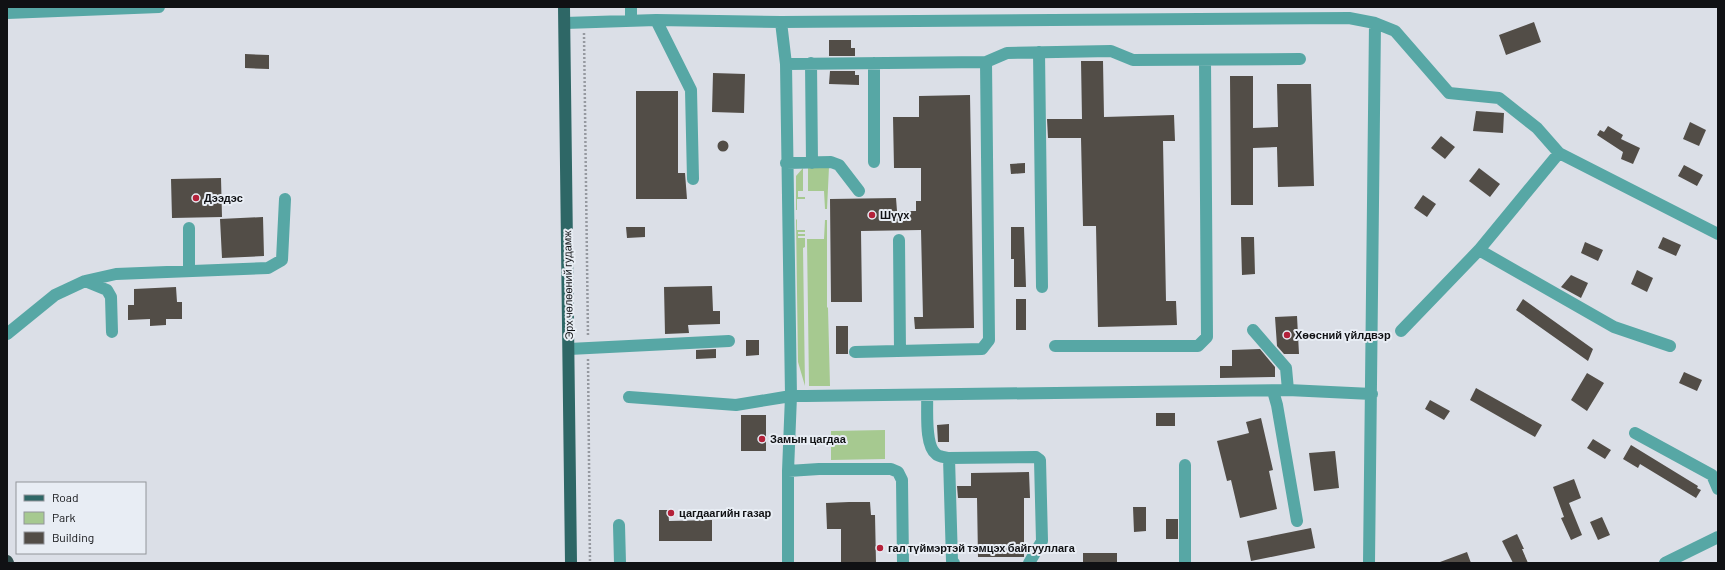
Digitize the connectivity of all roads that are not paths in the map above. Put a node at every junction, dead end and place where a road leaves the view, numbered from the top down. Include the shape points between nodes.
1 (159, 7) edge
2 (564, 7) edge
3 (631, 7) edge
4 (7, 13) edge
5 (656, 20) junction
6 (631, 21) junction
7 (781, 22) junction
8 (565, 23) junction
9 (1375, 23) junction
10 (1040, 52) junction
11 (1300, 59) dead end
12 (1205, 60) junction
13 (986, 62) junction
14 (811, 63) junction
15 (874, 63) junction
16 (786, 64) junction
17 (1559, 153) junction
18 (874, 162) dead end
19 (786, 163) junction
20 (812, 163) junction
21 (693, 179) dead end
22 (859, 192) dead end
23 (285, 199) dead end
24 (189, 228) dead end
25 (1718, 234) edge
26 (899, 240) dead end
27 (1479, 250) junction
28 (188, 270) junction
29 (85, 281) junction
30 (1042, 287) dead end
31 (1252, 330) dead end
32 (1401, 331) dead end
33 (112, 332) dead end
34 (7, 334) edge
35 (729, 341) dead end
36 (1055, 346) dead end
37 (1670, 346) dead end
38 (569, 349) junction
39 (900, 351) junction
40 (855, 352) dead end
41 (1288, 390) junction
42 (1273, 391) junction
43 (1372, 394) junction
44 (928, 395) junction
45 (791, 396) junction
46 (629, 397) dead end
47 (1635, 433) dead end
48 (948, 458) junction
49 (1185, 465) dead end
50 (788, 471) junction
51 (1718, 489) edge
52 (1297, 521) dead end
53 (619, 525) dead end
54 (1718, 536) edge
55 (571, 563) edge
56 (620, 563) edge
57 (788, 563) edge
58 (903, 563) edge
59 (954, 563) edge
60 (1029, 563) edge
61 (1185, 563) edge
62 (1369, 563) edge
63 (1665, 563) edge

1 - 4 street
2 - 8 main road, Эрх чөлөөний гудамж
3 - 6 street
5 - 6 street
5 - 7 street
5 - 21 street via 691,90
6 - 8 street
7 - 9 street via 1349,18
7 - 16 street
8 - 38 main road, Эрх чөлөөний гудамж
9 - 17 street via 1395,31 1449,93 1499,98 1537,128
9 - 43 street
10 - 12 street via 1111,51 1133,60
10 - 13 street via 1007,53
10 - 30 street
11 - 12 street
12 - 36 street via 1207,337 1198,346
13 - 15 street
13 - 39 street via 989,340 982,349
14 - 15 street
14 - 16 street
14 - 20 street
15 - 18 street
16 - 19 street
17 - 25 street
17 - 27 street
19 - 20 street
19 - 45 street
20 - 22 street via 837,164
23 - 28 street via 282,260 268,268
24 - 28 street
26 - 39 street
27 - 32 street
27 - 37 street via 1614,327
28 - 29 street via 116,274
29 - 33 street via 107,290 111,298
29 - 34 street via 55,295
31 - 41 street via 1286,368
35 - 38 street
38 - 55 main road, Эрх чөлөөний гудамж
39 - 40 street
41 - 42 street
41 - 43 street
42 - 44 street
42 - 52 street
43 - 62 street
44 - 45 street
44 - 48 street via 928,437 932,450
45 - 46 street via 736,405
45 - 50 street
47 - 51 street via 1712,475
48 - 59 street
48 - 60 street via 1036,457 1040,460 1042,541
49 - 61 street
50 - 57 street
50 - 58 street via 891,469 898,472 902,480
53 - 56 street
54 - 63 street

